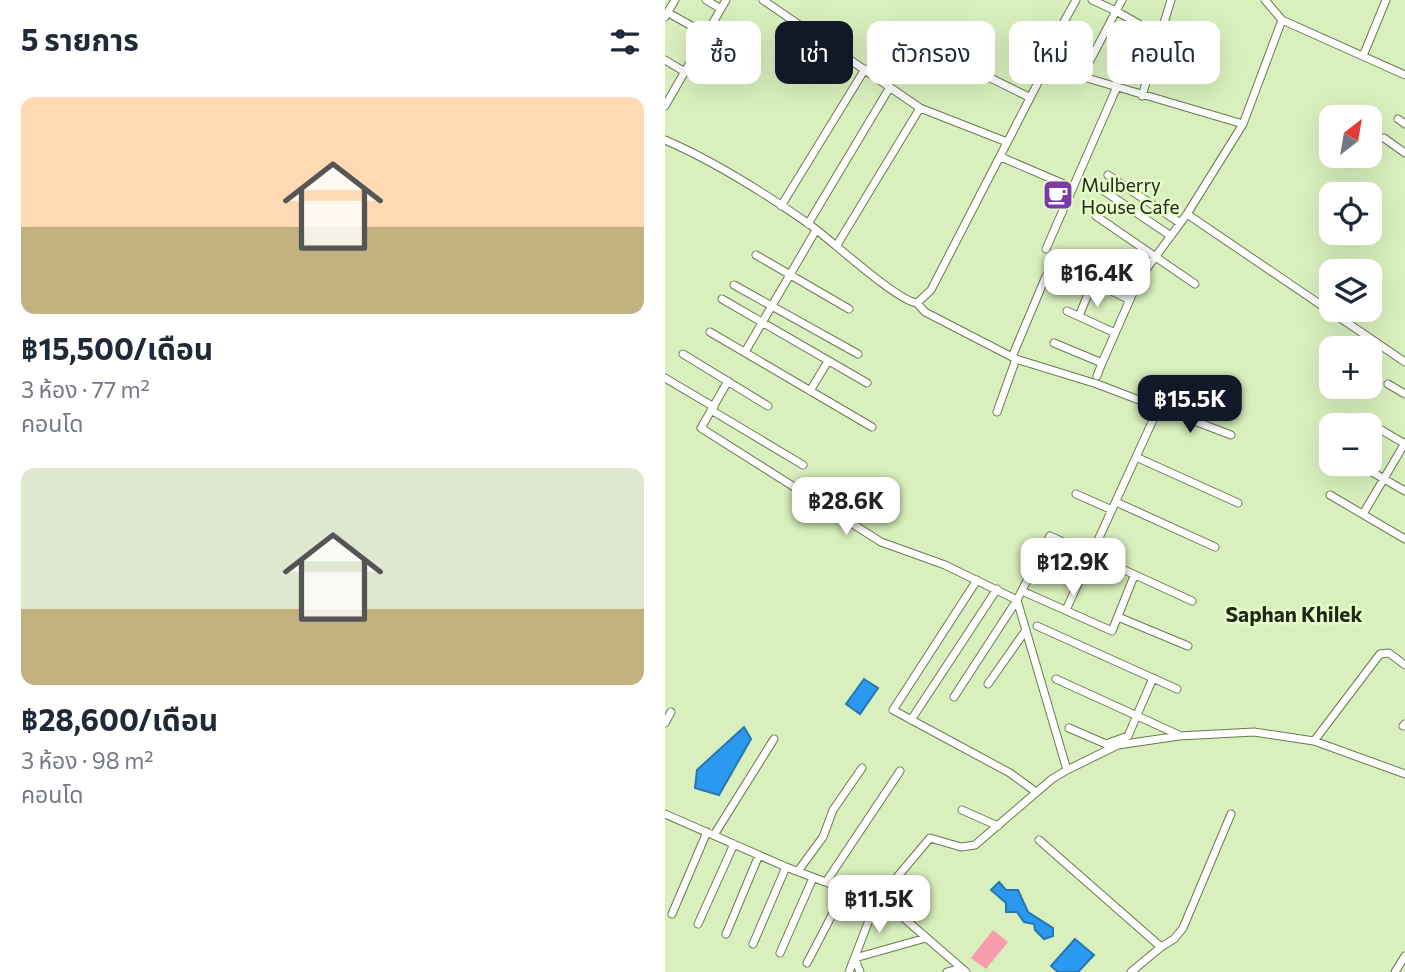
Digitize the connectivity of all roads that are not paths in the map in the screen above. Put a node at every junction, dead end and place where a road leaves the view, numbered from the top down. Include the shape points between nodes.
1 (675, 0) edge
2 (706, 0) edge
3 (726, 0) edge
4 (763, 0) edge
5 (1076, 0) edge
6 (1092, 0) edge
7 (1122, 0) edge
8 (1171, 0) edge
9 (1265, 0) edge
10 (1386, 0) edge
11 (721, 9) junction
12 (1116, 12) junction
13 (669, 16) edge
14 (1282, 20) junction
15 (714, 21) edge
16 (1064, 21) edge
17 (1132, 21) edge
18 (1165, 21) edge
19 (686, 24) edge
20 (1093, 55) edge
21 (1363, 56) junction
22 (665, 60) edge
23 (865, 69) junction
24 (685, 72) joint
25 (1405, 75) edge
26 (995, 80) edge
27 (1093, 80) edge
28 (1037, 84) edge
29 (1146, 84) edge
30 (890, 87) junction
31 (1116, 89) junction
32 (1142, 96) junction
33 (1029, 97) junction
34 (666, 101) edge
35 (920, 108) junction
36 (1243, 124) junction
37 (1384, 138) dead end
38 (665, 140) edge
39 (1007, 142) junction
40 (1405, 153) edge
41 (1001, 157) junction
42 (1108, 175) dead end
43 (1073, 188) junction
44 (1101, 188) dead end
45 (781, 205) junction
46 (1187, 214) junction
47 (1096, 216) dead end
48 (1180, 223) junction
49 (808, 224) junction
50 (816, 230) junction
51 (1171, 236) junction
52 (838, 245) junction
53 (1046, 249) dead end
54 (757, 255) dead end
55 (1156, 257) junction
56 (1089, 259) dead end
57 (790, 275) junction
58 (1046, 276) dead end
59 (1093, 282) junction
60 (1195, 284) dead end
61 (734, 285) dead end
62 (722, 299) dead end
63 (1130, 300) junction
64 (917, 303) junction
65 (772, 307) junction
66 (849, 309) dead end
67 (1067, 311) dead end
68 (1079, 316) junction
69 (762, 323) junction
70 (710, 332) dead end
71 (1115, 332) junction
72 (1054, 343) dead end
73 (745, 352) junction
74 (683, 354) dead end
75 (858, 354) dead end
76 (1014, 358) junction
77 (828, 361) junction
78 (1405, 362) edge
79 (1102, 363) junction
80 (1097, 376) dead end
81 (665, 378) edge
82 (728, 382) junction
83 (867, 383) dead end
84 (1388, 384) dead end
85 (810, 391) junction
86 (1405, 394) edge
87 (768, 406) dead end
88 (712, 408) junction
89 (1158, 409) junction
90 (997, 412) dead end
91 (872, 427) dead end
92 (1382, 430) edge
93 (1231, 435) dead end
94 (1405, 444) edge
95 (1136, 457) junction
96 (803, 465) dead end
97 (1379, 476) edge
98 (1384, 479) junction
99 (1405, 491) edge
100 (1076, 494) dead end
101 (1330, 495) dead end
102 (1115, 502) junction
103 (1238, 503) dead end
104 (1112, 510) junction
105 (1363, 514) junction
106 (1405, 539) edge
107 (1215, 547) dead end
108 (1091, 556) junction
109 (1134, 576) junction
110 (977, 580) junction
111 (997, 590) junction
112 (1021, 591) junction
113 (1017, 600) junction
114 (1192, 601) dead end
115 (1066, 611) junction
116 (1118, 617) junction
117 (1037, 626) dead end
118 (1026, 630) junction
119 (1188, 646) dead end
120 (1405, 665) edge
121 (1153, 678) junction
122 (1056, 680) dead end
123 (988, 684) dead end
124 (1177, 689) dead end
125 (954, 697) dead end
126 (671, 712) dead end
127 (1137, 715) junction
128 (911, 720) junction
129 (665, 723) edge
130 (1069, 728) dead end
131 (1179, 736) junction
132 (773, 739) dead end
133 (1314, 741) junction
134 (862, 768) dead end
135 (1067, 770) junction
136 (899, 771) dead end
137 (1405, 774) edge
138 (1036, 792) junction
139 (962, 810) dead end
140 (665, 814) edge
141 (1231, 814) dead end
142 (998, 826) junction
143 (711, 834) junction
144 (1039, 840) dead end
145 (734, 844) junction
146 (759, 855) junction
147 (786, 867) junction
148 (798, 872) junction
149 (813, 878) junction
150 (826, 882) junction
151 (845, 890) junction
152 (876, 902) junction
153 (672, 914) dead end
154 (698, 924) dead end
155 (726, 934) dead end
156 (926, 938) junction
157 (753, 944) dead end
158 (1161, 947) junction
159 (780, 953) dead end
160 (1405, 956) edge
161 (855, 958) junction
162 (807, 963) dead end
163 (963, 970) edge
164 (849, 972) edge
165 (860, 972) edge
166 (947, 972) edge
167 (1131, 972) edge
168 (1395, 972) edge

1 - 13 street
2 - 11 street
3 - 11 street
4 - 23 street
5 - 16 street
6 - 12 street
7 - 12 street
8 - 18 street
9 - 14 street
10 - 21 street
11 - 15 street
12 - 17 street
12 - 20 street
13 - 19 street
14 - 21 street
14 - 36 street
21 - 25 street
22 - 24 street
23 - 30 street
23 - 45 street
24 - 34 street
26 - 33 street
27 - 31 street
28 - 33 street
29 - 32 street
30 - 35 street
30 - 49 street
31 - 32 street
31 - 43 street
32 - 36 street
33 - 39 street
35 - 39 street
35 - 52 street
36 - 46 street
37 - 40 street
38 - 45 street via 731,172
39 - 41 street
41 - 43 street
41 - 64 street via 931,290
42 - 48 street
43 - 53 street
44 - 51 street
45 - 49 street
46 - 48 street
46 - 78 street
47 - 55 street
48 - 51 street
49 - 50 street
50 - 52 street
50 - 57 street
51 - 55 street
52 - 64 street via 901,296
54 - 57 street
55 - 60 street
55 - 63 street
56 - 59 street via 1081,276
57 - 65 street
57 - 66 street
58 - 76 street
59 - 63 street
59 - 68 street
61 - 65 street
62 - 69 street
63 - 71 street
64 - 76 street via 925,312
65 - 69 street
65 - 75 street
67 - 68 street
68 - 71 street
69 - 73 street
69 - 77 street
70 - 73 street
71 - 79 street
72 - 79 street
73 - 85 street
74 - 82 street
76 - 89 street
76 - 90 street
77 - 83 street
77 - 85 street
79 - 80 street
81 - 88 street
82 - 87 street
82 - 88 street
84 - 86 street
85 - 91 street
88 - 96 street
88 - 110 street via 701,428 881,542
89 - 93 street
89 - 95 street
92 - 94 street
94 - 98 street
95 - 102 street
95 - 103 street
97 - 98 street
98 - 99 street
98 - 105 street
100 - 104 street
101 - 105 street
102 - 104 street
102 - 107 street
104 - 108 street
105 - 106 street
108 - 109 street
108 - 112 street via 1050,536
108 - 115 street
109 - 114 street
109 - 116 street
110 - 111 street
110 - 128 street via 893,709
111 - 113 street
111 - 128 street
112 - 113 street
112 - 115 street
113 - 118 street
113 - 125 street
115 - 116 street via 1112,631
116 - 119 street
117 - 121 street
118 - 123 street
118 - 135 street
120 - 133 street via 1389,653 1380,654
121 - 124 street
121 - 127 street
122 - 127 street
126 - 129 street
127 - 130 street via 1128,736 1106,744
127 - 131 street
128 - 138 street
131 - 133 street via 1254,732
131 - 135 street via 1118,745
132 - 143 street
133 - 137 street
134 - 148 street
135 - 138 street
136 - 150 street
138 - 142 street
139 - 142 street
140 - 143 street
141 - 158 street via 1183,928
142 - 152 street via 969,847 930,838
143 - 145 street
143 - 153 street
144 - 158 street
145 - 146 street
145 - 154 street
146 - 147 street
146 - 155 street
147 - 148 street
147 - 157 street
148 - 149 street
149 - 150 street
149 - 159 street
150 - 151 street
151 - 152 street
151 - 162 street
152 - 156 street via 891,907
152 - 161 street
156 - 161 street
156 - 163 street
158 - 167 street
160 - 168 street
161 - 164 street
161 - 165 street
163 - 166 street

